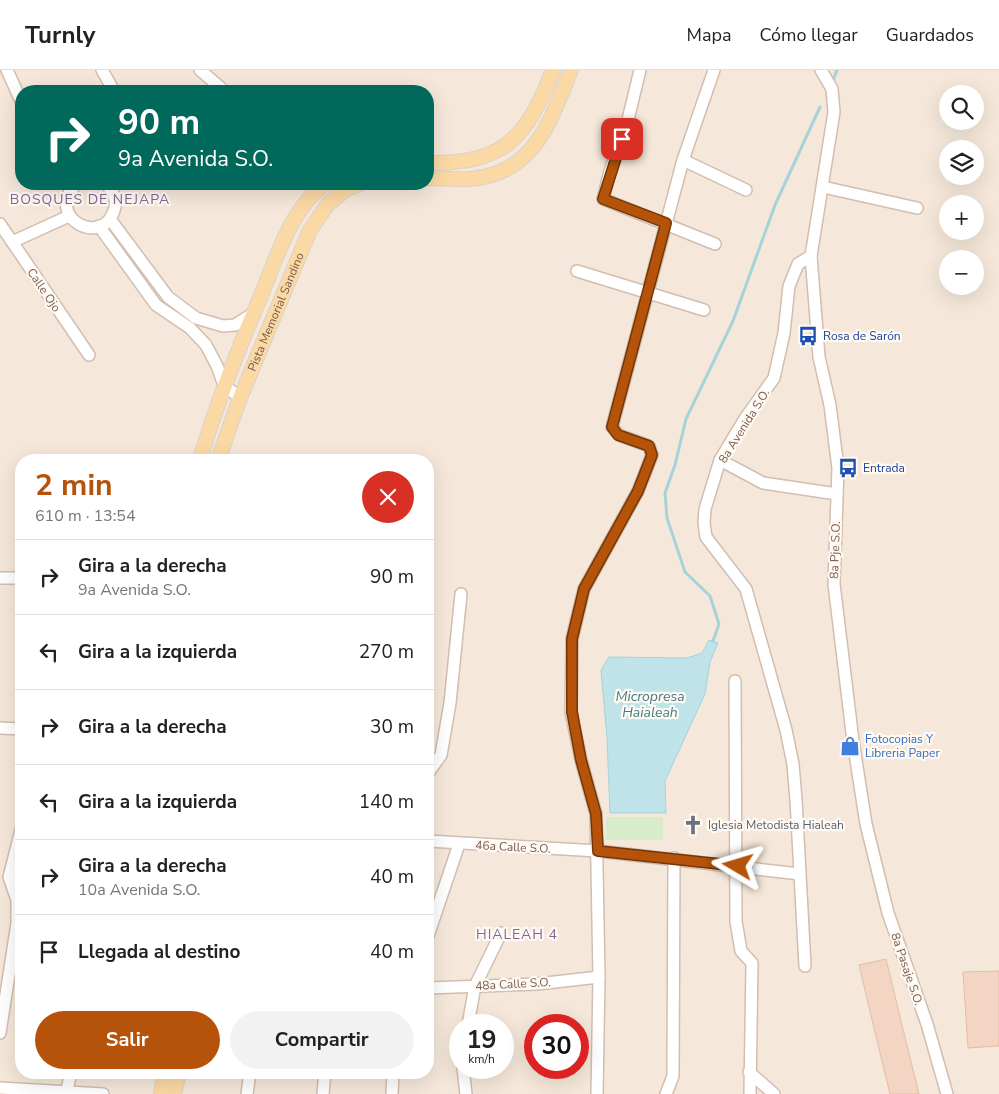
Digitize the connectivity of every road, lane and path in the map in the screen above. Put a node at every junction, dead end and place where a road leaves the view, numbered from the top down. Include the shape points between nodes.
1 (7, 70) edge
2 (102, 70) edge
3 (200, 70) edge
4 (554, 70) edge
5 (571, 70) edge
6 (640, 70) edge
7 (714, 70) edge
8 (821, 70) edge
9 (111, 85) edge
10 (218, 85) edge
11 (15, 88) edge
12 (683, 160) junction
13 (434, 163) edge
14 (434, 178) edge
15 (823, 187) junction
16 (69, 190) edge
17 (110, 190) edge
18 (317, 190) edge
19 (345, 190) edge
20 (746, 190) dead end
21 (917, 208) dead end
22 (69, 216) junction
23 (110, 219) junction
24 (666, 223) junction
25 (0, 224) edge
26 (100, 226) junction
27 (12, 242) junction
28 (715, 244) dead end
29 (811, 256) junction
30 (577, 271) dead end
31 (649, 294) junction
32 (704, 310) dead end
33 (254, 312) junction
34 (193, 323) junction
35 (89, 355) dead end
36 (224, 386) junction
37 (240, 398) junction
38 (202, 454) edge
39 (220, 454) edge
40 (720, 460) junction
41 (837, 494) junction
42 (0, 578) edge
43 (15, 578) edge
44 (461, 594) dead end
45 (735, 681) dead end
46 (0, 728) edge
47 (15, 729) edge
48 (434, 765) edge
49 (434, 842) edge
50 (460, 844) junction
51 (871, 844) joint
52 (598, 851) junction
53 (15, 854) edge
54 (674, 858) junction
55 (738, 866) junction
56 (800, 874) junction
57 (15, 894) edge
58 (434, 919) edge
59 (501, 933) dead end
60 (15, 936) edge
61 (805, 966) dead end
62 (599, 977) junction
63 (475, 986) junction
64 (434, 988) edge
65 (470, 1014) edge
66 (0, 1033) edge
67 (749, 1072) junction
68 (69, 1079) edge
69 (164, 1079) edge
70 (177, 1079) edge
71 (249, 1079) edge
72 (325, 1079) edge
73 (393, 1079) edge
74 (464, 1079) edge
75 (0, 1088) edge
76 (66, 1093) edge
77 (103, 1094) edge
78 (161, 1094) edge
79 (174, 1094) edge
80 (247, 1094) edge
81 (323, 1094) edge
82 (392, 1094) edge
83 (466, 1094) edge
84 (597, 1094) edge
85 (666, 1094) edge
86 (750, 1094) edge
87 (774, 1094) edge
88 (947, 1094) edge

1 - 11 street
2 - 9 street
3 - 10 street
4 - 13 main road via 525,128 511,142 495,153 464,162
5 - 14 main road via 544,133 521,159 508,168 485,176
6 - 24 street via 603,199
7 - 12 street
8 - 15 street via 832,89 834,112
12 - 20 street
12 - 24 street
15 - 21 street
15 - 29 street
16 - 22 street via 65,204
17 - 23 street via 116,203
18 - 33 main road, Pista Memorial Sandino via 284,239
19 - 37 main road, Pista Memorial Sandino via 328,204 310,230
22 - 26 street via 78,225
22 - 27 street
23 - 26 street
23 - 34 street via 168,297
24 - 28 street
24 - 31 street
25 - 27 street, Calle Ojo
26 - 34 street via 156,305
27 - 35 street, Calle Ojo
29 - 40 street, 8a Avenida S.O. via 798,264 789,286 784,333 774,378
29 - 41 street, 8a Pje S.O. via 819,357 830,405 838,468
30 - 31 street
31 - 32 street
31 - 52 street via 612,427 618,435 649,446 652,455 638,491 584,589 572,639 572,712 596,814
33 - 34 street via 235,325
33 - 36 main road, Pista Memorial Sandino
34 - 36 street via 217,366
36 - 37 street
36 - 38 main road, Pista Memorial Sandino
37 - 39 main road, Pista Memorial Sandino
40 - 41 street via 763,483
40 - 56 street, 8a Avenida S.O. via 705,510 706,537 746,590 751,604 793,764
41 - 51 street, 8a Pje S.O. via 834,584 853,741
42 - 43 street
44 - 48 street via 450,703 441,755
45 - 55 street
46 - 47 street
49 - 50 street, 46a Calle S.O.
50 - 52 street, 46a Calle S.O.
50 - 58 street
51 - 88 street, 8a Pasaje S.O. via 888,912 927,1024
52 - 54 street, 46a Calle S.O.
52 - 62 street
53 - 57 street via 9,877
54 - 55 street, 46a Calle S.O.
54 - 85 street via 673,1076
55 - 56 street, 46a Calle S.O.
55 - 67 street via 736,921 741,951 752,963
56 - 61 street, 8a Avenida S.O.
59 - 63 street
60 - 66 street
62 - 63 street, 48a Calle S.O.
62 - 84 street
63 - 64 street, 48a Calle S.O.
63 - 65 street
67 - 86 street
67 - 87 street
68 - 76 street
69 - 78 main road
70 - 79 main road
71 - 80 street
72 - 81 street
73 - 82 street
74 - 83 street
75 - 76 street
76 - 77 street

